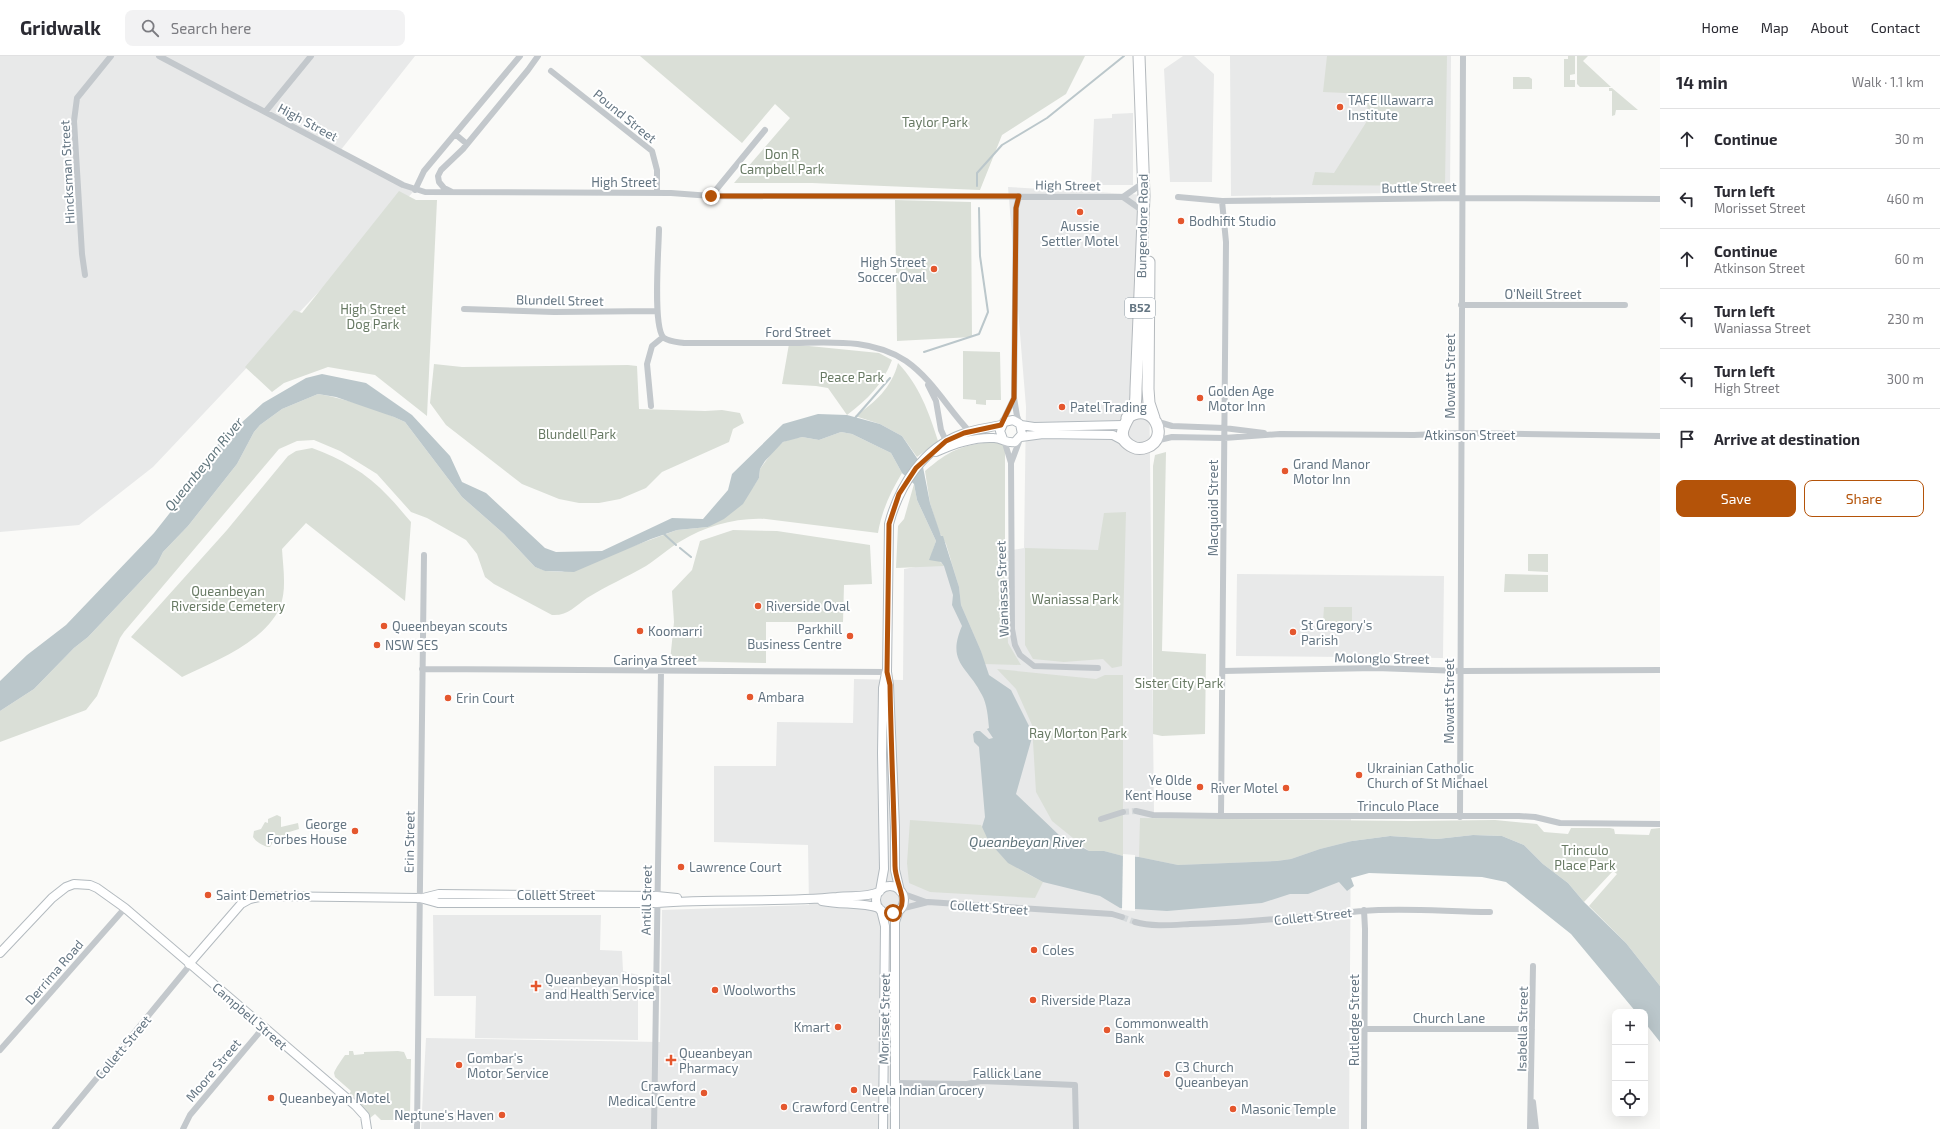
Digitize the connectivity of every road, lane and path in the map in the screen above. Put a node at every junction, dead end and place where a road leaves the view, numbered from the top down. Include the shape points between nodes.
1 (111, 56) edge
2 (159, 56) edge
3 (311, 56) edge
4 (520, 56) edge
5 (538, 56) edge
6 (1139, 56) edge
7 (1146, 56) edge
8 (1462, 56) edge
9 (551, 72) dead end
10 (266, 111) junction
11 (765, 130) dead end
12 (455, 134) junction
13 (467, 144) junction
14 (1144, 182) junction
15 (415, 190) junction
16 (455, 192) junction
17 (658, 193) junction
18 (711, 196) junction
19 (1019, 196) junction
20 (1123, 197) junction
21 (1178, 197) dead end
22 (1462, 198) junction
23 (1660, 199) edge
24 (1222, 201) junction
25 (1144, 212) junction
26 (659, 228) dead end
27 (85, 275) dead end
28 (1461, 305) junction
29 (1625, 305) dead end
30 (464, 308) dead end
31 (657, 311) junction
32 (663, 337) junction
33 (924, 379) junction
34 (1014, 398) junction
35 (651, 406) dead end
36 (1155, 419) junction
37 (1125, 422) junction
38 (1002, 424) junction
39 (1020, 424) junction
40 (1224, 428) junction
41 (969, 431) junction
42 (1461, 433) junction
43 (1280, 434) junction
44 (1660, 436) edge
45 (1020, 438) junction
46 (1224, 438) junction
47 (1003, 440) junction
48 (946, 441) junction
49 (1155, 441) junction
50 (965, 442) junction
51 (1127, 443) junction
52 (928, 456) junction
53 (1011, 463) junction
54 (424, 555) dead end
55 (1098, 668) dead end
56 (422, 669) junction
57 (1660, 670) edge
58 (661, 671) junction
59 (1223, 671) junction
60 (1460, 671) junction
61 (887, 672) junction
62 (891, 734) junction
63 (882, 753) junction
64 (882, 779) junction
65 (893, 797) junction
66 (1136, 811) tunnel mouth
67 (1123, 812) tunnel mouth
68 (1221, 816) junction
69 (1460, 817) junction
70 (1101, 819) dead end
71 (1660, 824) edge
72 (879, 891) junction
73 (901, 892) junction
74 (420, 898) junction
75 (657, 900) junction
76 (816, 900) junction
77 (928, 902) junction
78 (125, 908) junction
79 (880, 909) junction
80 (899, 909) junction
81 (1364, 910) junction
82 (1490, 912) dead end
83 (1122, 917) tunnel mouth
84 (1135, 922) tunnel mouth
85 (0, 953) edge
86 (190, 965) junction
87 (1533, 966) dead end
88 (263, 1028) junction
89 (1365, 1029) junction
90 (1532, 1029) junction
91 (0, 1050) edge
92 (895, 1082) junction
93 (1532, 1093) junction
94 (55, 1129) edge
95 (183, 1129) edge
96 (367, 1129) edge
97 (417, 1129) edge
98 (654, 1129) edge
99 (883, 1129) edge
100 (895, 1129) edge
101 (1076, 1129) edge
102 (1364, 1129) edge
103 (1530, 1129) edge
104 (1536, 1129) edge

1 - 27 street, Hincksman Street via 77,98 74,121
2 - 10 street, High Street
3 - 10 street
4 - 12 street
5 - 13 street
6 - 14 highway, Bungendore Road / B52
7 - 36 highway, Bungendore Road / B52 via 1150,196 1148,389 1149,403
8 - 22 street, Mowatt Street
9 - 17 street, Pound Street via 652,151 657,170
10 - 15 street, High Street
11 - 18 street
12 - 13 street
12 - 15 street via 422,174
13 - 16 street via 443,166 438,176 443,187
14 - 20 street
14 - 25 highway, Bungendore Road / B52
15 - 16 street, High Street
16 - 17 street, High Street
17 - 18 street, High Street
18 - 19 street, High Street
19 - 20 street, High Street
19 - 34 street via 1016,208
20 - 25 street
21 - 24 street, Buttle Street
22 - 23 street, Buttle Street
22 - 24 street, Buttle Street
22 - 28 street, Mowatt Street
24 - 40 street, Macquoid Street via 1226,242
25 - 37 highway, Bungendore Road / B52 via 1136,389 1134,405
26 - 31 street
28 - 29 street, O'Neill Street
28 - 42 street, Mowatt Street
30 - 31 street, Blundell Street via 554,312
31 - 32 street via 659,329
32 - 33 street, Ford Street via 671,342 684,343 864,344 880,348 902,359
32 - 35 street via 652,346 647,364
33 - 41 street, Ford Street via 944,399
33 - 48 street, Ford Street via 936,401 941,430
34 - 38 street
34 - 39 street
36 - 37 highway via 1145,413 1138,413
36 - 40 street, Atkinson Street via 1172,426
36 - 49 highway, B52 via 1159,430
37 - 39 street via 1033,427
37 - 51 highway via 1124,438
38 - 39 street via 1011,420
38 - 41 street
38 - 47 street via 1000,431
39 - 45 street via 1023,430
40 - 43 street, Atkinson Street
40 - 46 street, Macquoid Street
41 - 48 street
42 - 43 street, Atkinson Street
42 - 44 street, Atkinson Street
42 - 60 street, Mowatt Street
43 - 46 street, Atkinson Street
45 - 47 street via 1011,443
45 - 51 street via 1043,434 1113,435
45 - 53 street, Waniassa Street
46 - 49 street, Atkinson Street via 1172,437
46 - 59 street, Macquoid Street
47 - 50 street via 987,438
47 - 53 street, Waniassa Street
48 - 50 street
48 - 52 street
49 - 51 highway via 1142,449
50 - 52 street
52 - 61 street via 906,481 893,508 889,524
53 - 55 street, Waniassa Street via 1012,629 1015,645 1020,655 1034,666
54 - 56 street, Erin Street
56 - 58 street, Carinya Street
56 - 74 street, Erin Street
57 - 60 street, Molonglo Street
58 - 61 street, Carinya Street
58 - 75 street, Antill Street
59 - 60 street, Molonglo Street via 1376,668
59 - 68 street, Macquoid Street
60 - 69 street, Mowatt Street
61 - 62 street via 890,685
61 - 63 street via 884,682
62 - 63 street
62 - 65 street
63 - 64 street
64 - 65 street via 889,786
64 - 72 street via 884,869
65 - 73 street via 895,874
66 - 68 street, Trinculo Place via 1153,815
67 - 70 street
68 - 69 street, Trinculo Place
69 - 71 street, Trinculo Place via 1519,816 1560,823
72 - 73 street via 888,886
72 - 76 street, Collett Street via 867,896
72 - 79 street via 876,899
73 - 77 street, Collett Street
73 - 80 street via 903,901
74 - 75 street, Collett Street via 438,902
74 - 86 street, Collett Street via 255,898 237,908
74 - 97 street, Erin Street
75 - 76 street, Collett Street
75 - 98 street, Antill Street
76 - 79 street, Collett Street via 838,904 864,904
77 - 80 street, Collett Street
77 - 83 street, Collett Street via 1110,914
78 - 85 street, Campbell Street via 97,888 82,883 74,884 52,898
78 - 86 street, Campbell Street
78 - 91 street, Derrima Road
79 - 80 street via 891,913
79 - 99 street, Morisset Street via 885,926
80 - 92 street, Morisset Street via 895,922
81 - 82 street, Collett Street
81 - 84 street, Collett Street via 1208,924
81 - 89 street, Rutledge Street
86 - 88 street, Campbell Street
86 - 94 street, Collett Street
87 - 90 street, Isabella Street
88 - 95 street, Moore Street via 190,1115
88 - 96 street, Campbell Street via 362,1112
89 - 90 street, Church Lane
89 - 102 street, Rutledge Street
90 - 93 street, Isabella Street
92 - 100 street, Morisset Street
92 - 101 street, Fallick Lane via 967,1084 981,1081 1075,1085
93 - 103 street, Isabella Street
93 - 104 street, Isabella Street

